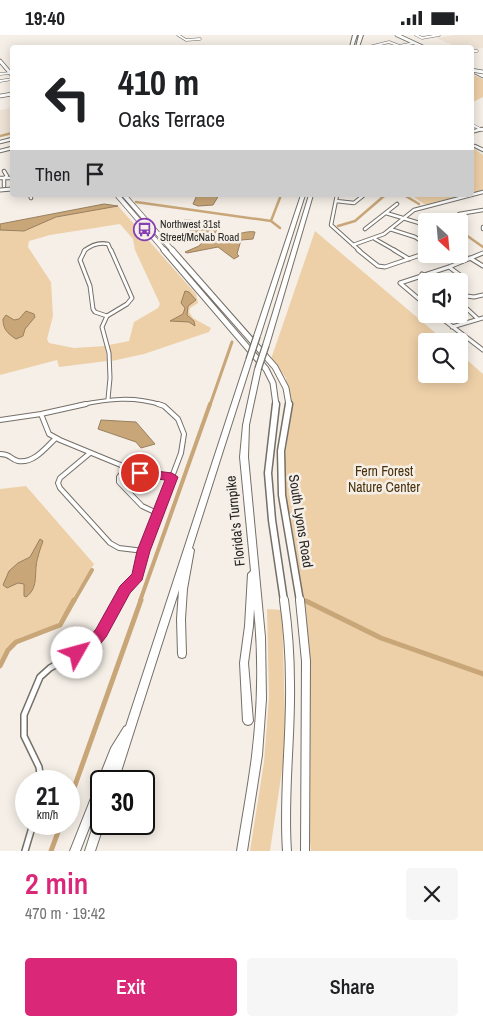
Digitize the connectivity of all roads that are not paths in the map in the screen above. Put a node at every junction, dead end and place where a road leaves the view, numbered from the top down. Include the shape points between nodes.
1 (178, 35) edge
2 (397, 35) edge
3 (402, 35) edge
4 (416, 35) edge
5 (439, 35) edge
6 (200, 39) dead end
7 (413, 42) junction
8 (370, 45) edge
9 (395, 45) edge
10 (404, 45) edge
11 (421, 45) edge
12 (483, 49) edge
13 (474, 51) edge
14 (0, 61) edge
15 (0, 66) edge
16 (10, 75) edge
17 (10, 75) edge
18 (475, 145) dead end
19 (483, 150) edge
20 (4, 171) dead end
21 (2, 178) edge
22 (4, 186) dead end
23 (483, 192) edge
24 (478, 194) junction
25 (474, 195) edge
26 (119, 197) edge
27 (126, 197) edge
28 (302, 197) edge
29 (311, 197) edge
30 (337, 197) edge
31 (362, 197) edge
32 (465, 197) edge
33 (483, 197) edge
34 (336, 201) junction
35 (397, 203) dead end
36 (482, 212) edge
37 (386, 213) junction
38 (468, 213) edge
39 (402, 218) junction
40 (418, 223) edge
41 (365, 229) dead end
42 (390, 229) junction
43 (376, 239) junction
44 (418, 239) edge
45 (353, 245) junction
46 (483, 253) edge
47 (418, 256) edge
48 (470, 258) junction
49 (409, 259) junction
50 (483, 266) edge
51 (381, 267) joint
52 (449, 267) junction
53 (184, 268) junction
54 (429, 273) edge
55 (456, 273) edge
56 (418, 276) edge
57 (483, 295) edge
58 (468, 296) edge
59 (418, 298) edge
60 (468, 310) edge
61 (107, 316) junction
62 (483, 318) edge
63 (478, 319) junction
64 (447, 323) edge
65 (452, 327) junction
66 (482, 348) edge
67 (108, 399) junction
68 (41, 414) junction
69 (0, 420) edge
70 (56, 438) junction
71 (90, 453) junction
72 (0, 454) edge
73 (126, 468) junction
74 (172, 477) junction
75 (159, 514) junction
76 (191, 540) junction
77 (144, 551) junction
78 (254, 566) junction
79 (182, 654) dead end
80 (132, 721) junction
81 (248, 721) dead end
82 (39, 770) edge
83 (107, 770) edge
84 (116, 770) edge
85 (90, 813) edge
86 (30, 835) edge
87 (95, 835) edge
88 (243, 850) edge
89 (25, 851) edge
90 (75, 851) edge
91 (90, 851) edge
92 (287, 851) edge
93 (305, 851) edge

1 - 6 street via 186,41
2 - 7 main road
3 - 7 main road
4 - 5 street via 422,38
7 - 10 street
7 - 11 main road
8 - 9 street
12 - 13 street
14 - 16 main road
15 - 17 main road
18 - 19 street
20 - 21 street via 7,176
21 - 22 street
23 - 24 street
24 - 25 street
24 - 33 street
26 - 53 main road
27 - 53 main road, South Lyons Road
28 - 76 highway, Florida's Turnpike, bridge
29 - 78 highway, Florida's Turnpike, bridge via 258,369 247,417 244,457
30 - 34 street
31 - 34 street via 354,203
32 - 39 street via 419,208
34 - 45 street via 331,225
35 - 37 street
36 - 38 street
37 - 39 street
37 - 41 street
39 - 40 street
39 - 42 street
42 - 43 street
42 - 44 street
43 - 45 street
43 - 49 street
45 - 51 street
46 - 48 street
47 - 49 street
48 - 50 street
48 - 52 street
49 - 51 street
52 - 54 street
52 - 55 street
53 - 92 main road, South Lyons Road via 266,369 277,396 268,469 290,662 285,815
53 - 93 main road, South Lyons Road via 275,367 288,398 281,469 282,495 303,618 306,661
56 - 59 street via 400,283
57 - 58 street
60 - 63 street
61 - 61 street via 132,299 108,244 103,242 95,243 80,259 92,289 93,309
61 - 67 street via 102,327 109,353
62 - 63 street
63 - 65 street
64 - 65 street
65 - 66 street
67 - 68 street
67 - 74 street via 132,398 152,402 164,406 178,419 184,443
68 - 69 street
68 - 70 street via 49,434
70 - 71 street
70 - 72 street via 31,460 24,462 13,460 8,454
71 - 73 street
71 - 77 street via 60,478 60,488 110,543 118,548
73 - 74 street
73 - 75 street via 119,482 144,508
74 - 75 street
75 - 77 street
76 - 79 highway via 181,619
76 - 80 highway, Florida's Turnpike
77 - 82 street via 138,576 125,589 92,644 40,677 22,725
78 - 81 highway via 244,663
78 - 88 highway, Florida's Turnpike via 261,637 261,699 257,755
80 - 83 highway
80 - 84 highway, Florida's Turnpike
85 - 90 highway
86 - 89 street
87 - 91 highway

